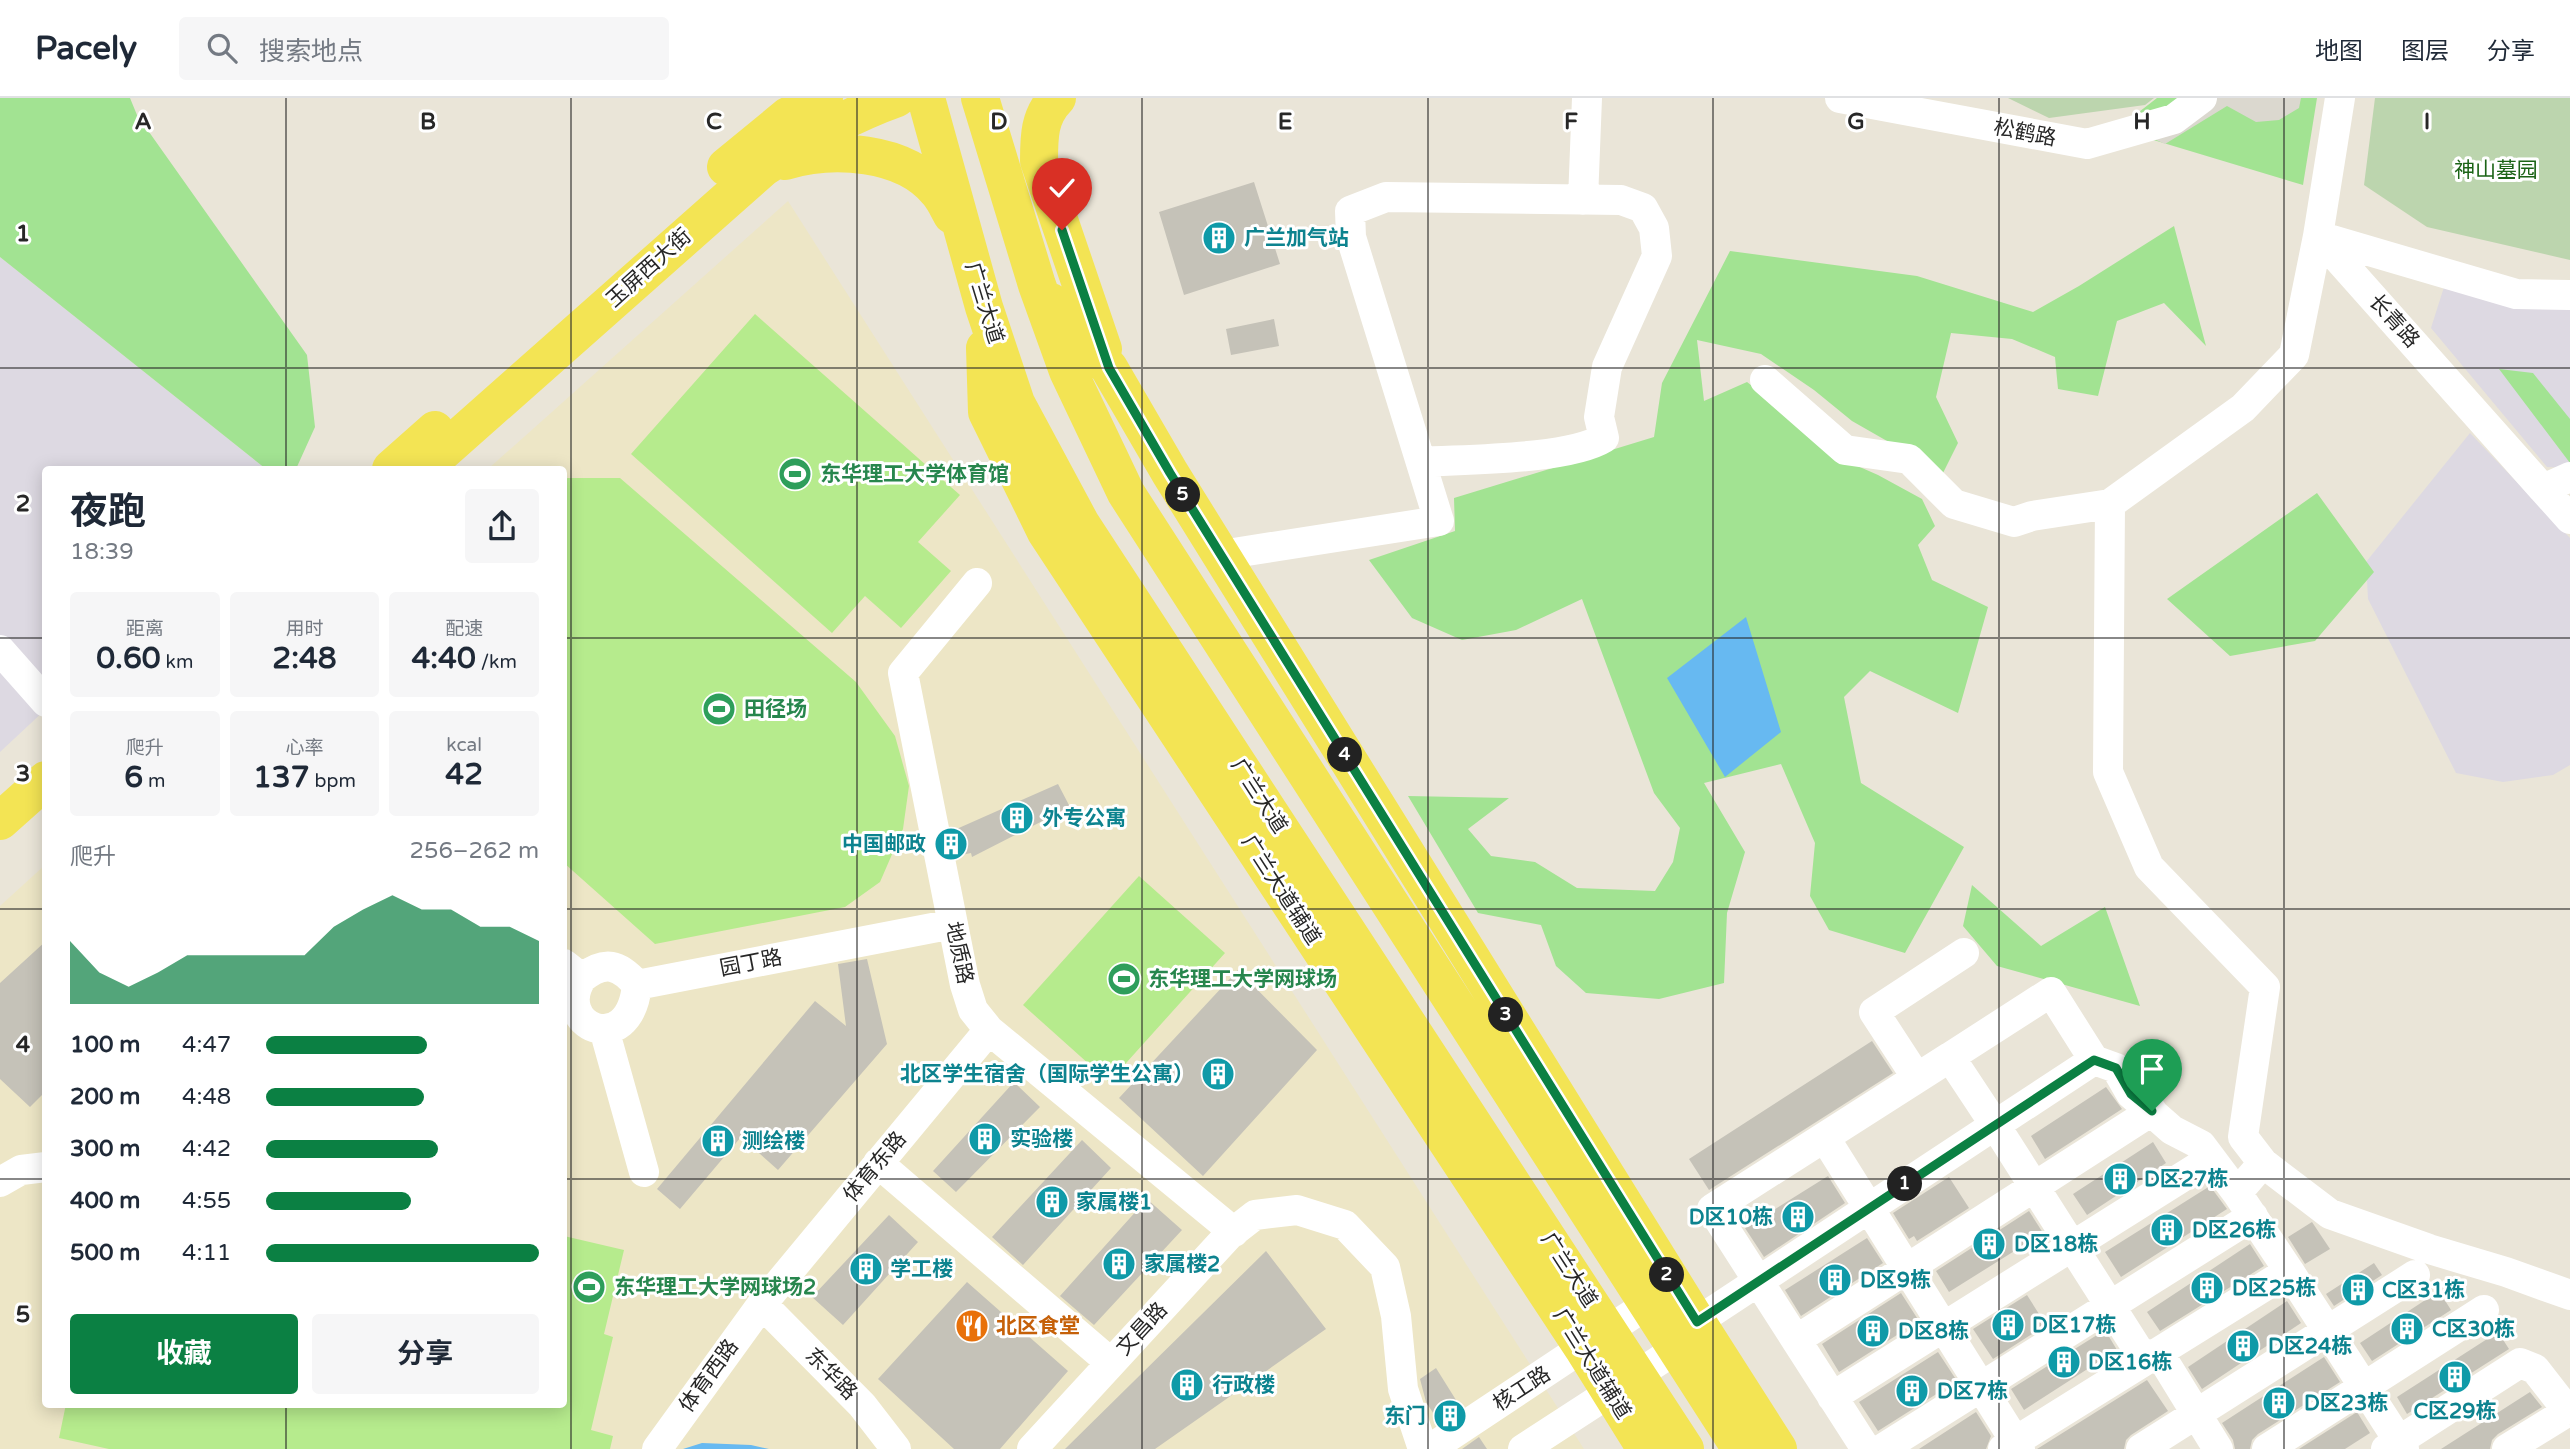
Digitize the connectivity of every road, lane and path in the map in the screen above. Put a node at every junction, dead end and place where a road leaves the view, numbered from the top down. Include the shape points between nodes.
1 (824, 98) edge
2 (897, 98) edge
3 (926, 98) edge
4 (980, 98) edge
5 (1044, 98) edge
6 (1057, 98) edge
7 (1587, 98) edge
8 (1840, 98) edge
9 (2202, 98) edge
10 (2340, 98) edge
11 (797, 107) edge
12 (763, 168) junction
13 (1583, 200) junction
14 (2318, 236) junction
15 (965, 237) junction
16 (2570, 295) edge
17 (1049, 299) junction
18 (984, 307) joint
19 (1109, 368) junction
20 (1766, 380) dead end
21 (1421, 462) junction
22 (394, 466) edge
23 (426, 466) edge
24 (2557, 483) edge
25 (2110, 504) junction
26 (2570, 519) edge
27 (1221, 555) junction
28 (977, 583) dead end
29 (0, 650) edge
30 (42, 697) edge
31 (42, 784) edge
32 (42, 810) edge
33 (0, 821) edge
34 (0, 847) edge
35 (953, 924) junction
36 (1964, 953) dead end
37 (573, 971) edge
38 (637, 985) junction
39 (604, 1029) junction
40 (989, 1030) junction
41 (1950, 1057) junction
42 (2094, 1060) junction
43 (1917, 1078) junction
44 (2152, 1111) junction
45 (1995, 1125) junction
46 (1825, 1138) junction
47 (2211, 1159) junction
48 (878, 1163) junction
49 (2263, 1163) junction
50 (42, 1167) edge
51 (644, 1172) dead end
52 (0, 1182) edge
53 (2034, 1186) junction
54 (2245, 1204) junction
55 (1870, 1208) junction
56 (1234, 1232) junction
57 (2072, 1246) junction
58 (1907, 1268) junction
59 (2289, 1271) junction
60 (2415, 1275) dead end
61 (1758, 1281) junction
62 (2570, 1296) edge
63 (762, 1304) junction
64 (1648, 1304) junction
65 (2110, 1305) junction
66 (2484, 1310) dead end
67 (1944, 1327) junction
68 (2328, 1331) junction
69 (1682, 1337) junction
70 (1596, 1340) junction
71 (1796, 1340) junction
72 (2159, 1353) junction
73 (1111, 1363) junction
74 (1624, 1383) junction
75 (1981, 1387) junction
76 (2364, 1387) junction
77 (1832, 1397) junction
78 (2569, 1403) edge
79 (2196, 1414) junction
80 (2013, 1446) edge
81 (2396, 1446) edge
82 (657, 1449) edge
83 (896, 1449) edge
84 (1031, 1449) edge
85 (1423, 1449) edge
86 (1430, 1449) edge
87 (1523, 1449) edge
88 (1646, 1449) edge
89 (1685, 1449) edge
90 (1741, 1449) edge
91 (1778, 1449) edge
92 (1866, 1449) edge
93 (1882, 1449) edge
94 (2141, 1449) edge
95 (2218, 1449) edge
96 (2267, 1449) edge
97 (2507, 1449) edge

1 - 11 main road, 玉屏西大街
2 - 12 main road, 玉屏西大街 via 803,141
3 - 15 main road, 广兰大道
4 - 17 main road
5 - 17 main road via 1031,113 1018,167
6 - 19 main road via 1045,112 1039,132 1039,161
7 - 13 street
8 - 9 street, 松鹤路 via 2087,144 2174,119
10 - 14 street
11 - 22 main road, 玉屏西大街
12 - 15 main road via 832,154 870,156 909,168 937,191
12 - 23 main road, 玉屏西大街
13 - 21 street via 1621,201 1643,208 1654,228 1657,257 1607,367 1599,417 1604,438 1556,453
13 - 21 street via 1387,197 1350,211 1351,237
14 - 16 street via 2516,294
14 - 24 street, 长青路
14 - 25 street via 2294,355 2243,408
15 - 18 main road, 广兰大道
17 - 19 main road
17 - 64 main road via 1068,371 1126,493
18 - 70 main road, 广兰大道辅道 via 987,412 1046,532
19 - 27 main road
20 - 25 street via 1845,450 1909,459 1954,504 2014,522
21 - 27 street via 1439,521
24 - 26 street, 长青路
25 - 49 street via 2108,772 2149,867 2265,987 2243,1138
27 - 69 main road
28 - 35 street, 地质路 via 903,673
29 - 30 street
31 - 33 main road
32 - 34 main road
35 - 38 street, 园丁路
35 - 40 street, 地质路 via 972,1010
36 - 43 street via 1874,1012
37 - 38 street via 609,966
37 - 39 street via 575,1006 582,1021
38 - 39 street via 635,1004 626,1019 620,1026
39 - 51 street
40 - 48 street, 体育东路
40 - 56 street, 地质路
41 - 42 street via 2051,992
41 - 43 street
41 - 45 street
42 - 44 street via 2116,1068 2131,1094
42 - 45 street
43 - 46 street
44 - 47 street via 2172,1130 2201,1145
44 - 53 street
45 - 53 street
45 - 55 street
46 - 55 street
46 - 61 street via 1713,1209
47 - 54 street
47 - 57 street
48 - 63 street, 体育东路
48 - 73 street
49 - 54 street
49 - 62 street via 2330,1213
50 - 52 street via 21,1170
53 - 57 street
53 - 58 street
54 - 59 street
54 - 65 street
55 - 58 street
55 - 61 street
56 - 73 street, 文昌路
56 - 85 street, 文昌路 via 1255,1215 1297,1210 1345,1225 1385,1267 1396,1316 1403,1390
57 - 65 street
57 - 67 street
58 - 67 street
58 - 71 street
59 - 68 street
59 - 72 street
60 - 68 street
61 - 69 street
61 - 71 street
63 - 82 street, 体育西路
63 - 83 street, 东华路 via 862,1405
64 - 69 main road
64 - 70 street, 核工路
65 - 72 street via 2142,1356
65 - 75 street
66 - 76 street
67 - 75 street
67 - 77 street
68 - 76 street
68 - 79 street
69 - 74 street
69 - 90 main road
69 - 91 main road
70 - 74 main road, 广兰大道辅道
70 - 86 street, 核工路
71 - 77 street
72 - 79 street
72 - 80 street
73 - 84 street, 文昌路
74 - 87 street
74 - 88 main road, 广兰大道辅道
74 - 89 main road
75 - 80 street
75 - 93 street
76 - 81 street
76 - 96 street
77 - 92 street
78 - 81 street via 2535,1369 2520,1363
78 - 97 street
79 - 94 street
79 - 95 street

